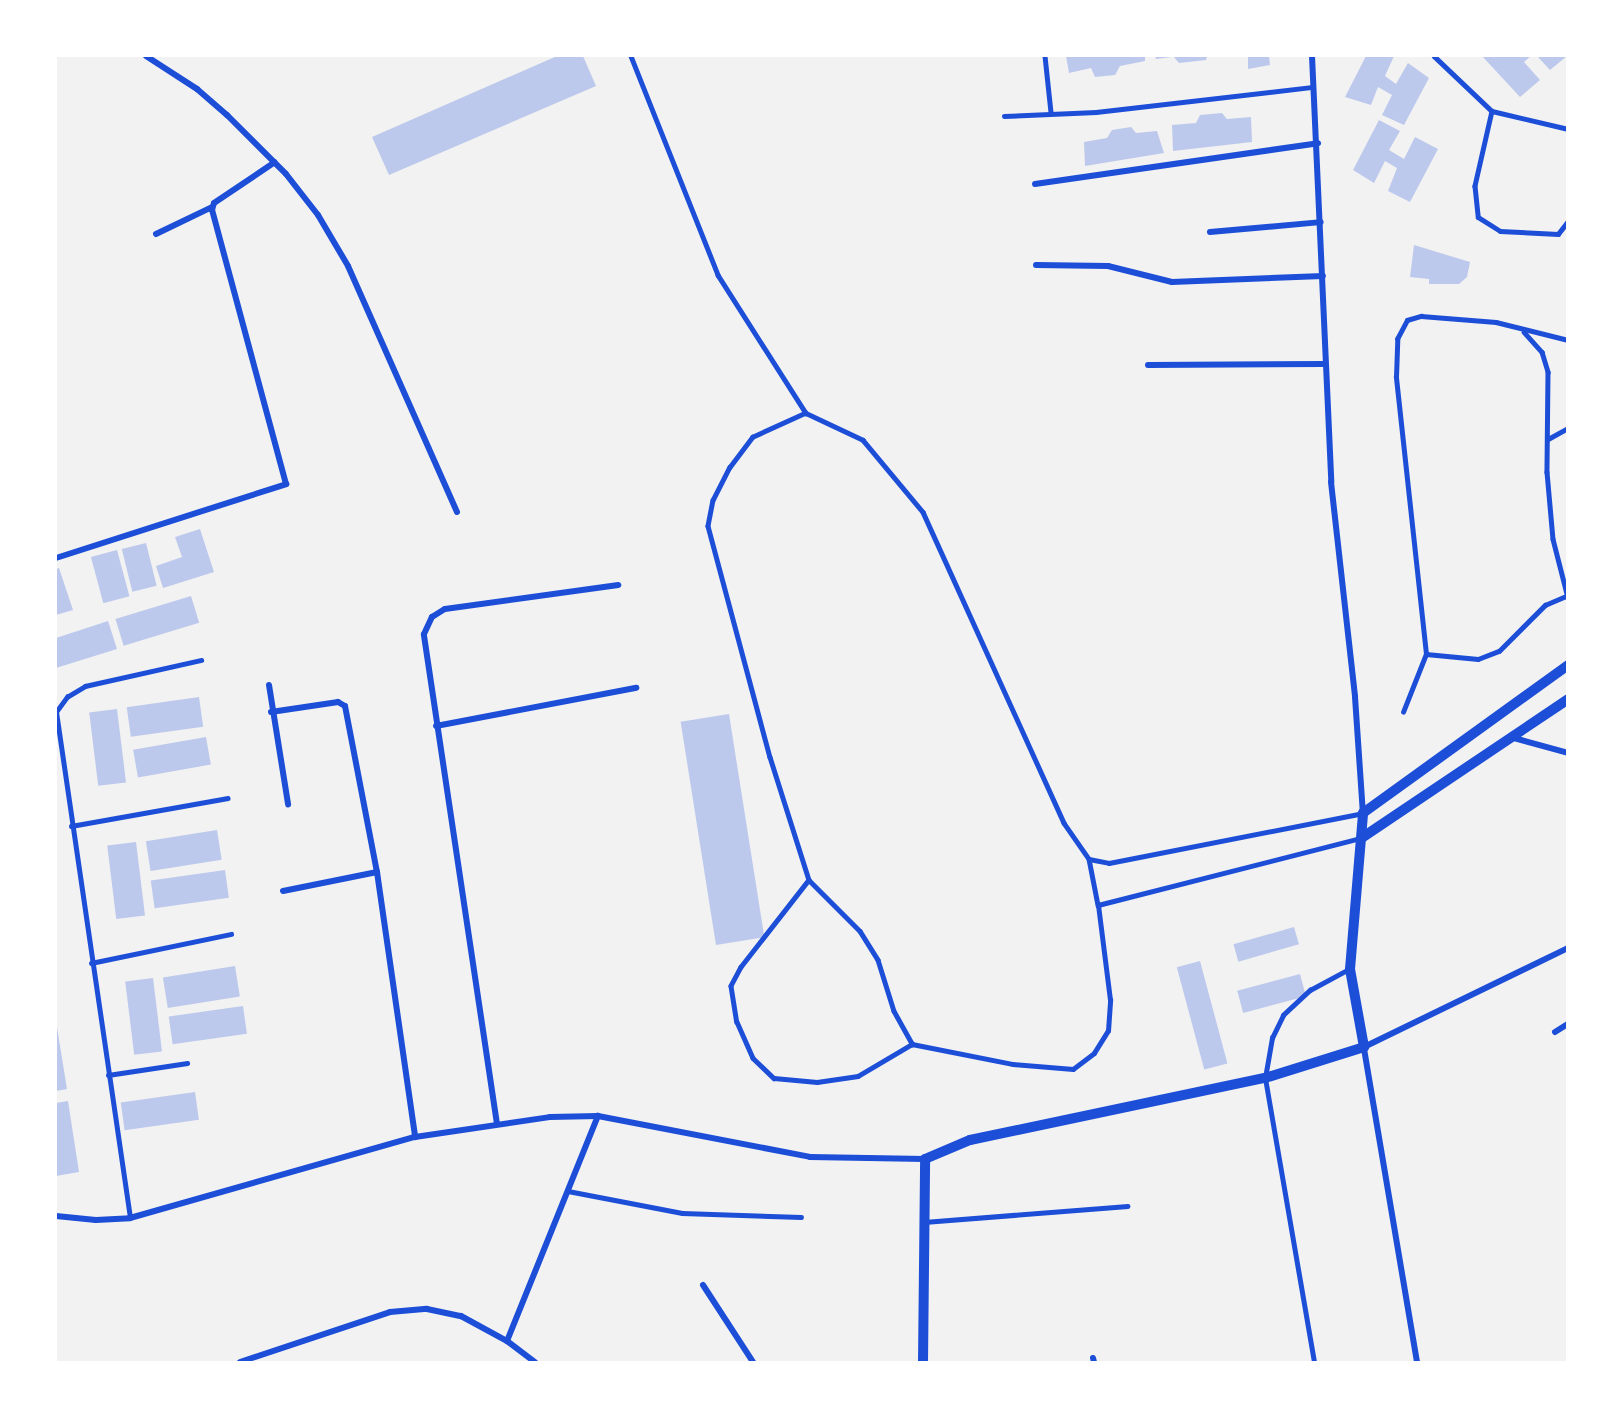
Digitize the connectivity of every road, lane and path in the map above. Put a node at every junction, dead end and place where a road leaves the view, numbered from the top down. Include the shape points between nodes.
1 (631, 56) edge
2 (1045, 56) edge
3 (1312, 56) edge
4 (1434, 56) edge
5 (151, 57) edge
6 (1313, 87) junction
7 (1492, 111) junction
8 (1051, 112) junction
9 (1004, 116) dead end
10 (1568, 129) edge
11 (1317, 143) junction
12 (275, 162) junction
13 (1035, 184) dead end
14 (212, 207) junction
15 (1568, 221) edge
16 (1321, 222) junction
17 (1210, 232) dead end
18 (156, 234) dead end
19 (1036, 265) dead end
20 (1323, 276) junction
21 (1521, 329) junction
22 (1568, 340) edge
23 (1323, 364) junction
24 (1148, 365) dead end
25 (806, 413) junction
26 (1568, 428) edge
27 (1548, 439) junction
28 (457, 512) dead end
29 (56, 558) edge
30 (618, 585) dead end
31 (1567, 597) edge
32 (1426, 654) junction
33 (201, 660) dead end
34 (1568, 664) edge
35 (269, 685) dead end
36 (636, 688) dead end
37 (1568, 699) edge
38 (271, 712) junction
39 (1402, 712) dead end
40 (436, 726) junction
41 (1514, 738) junction
42 (1568, 753) edge
43 (228, 798) dead end
44 (288, 804) dead end
45 (1363, 813) junction
46 (71, 826) junction
47 (1363, 837) junction
48 (1089, 859) junction
49 (377, 872) junction
50 (809, 880) junction
51 (283, 891) dead end
52 (1098, 905) junction
53 (231, 934) dead end
54 (1568, 948) edge
55 (91, 963) junction
56 (1350, 969) junction
57 (1568, 1024) edge
58 (1555, 1032) dead end
59 (912, 1044) junction
60 (1364, 1047) junction
61 (187, 1062) dead end
62 (108, 1075) junction
63 (1265, 1078) junction
64 (598, 1116) junction
65 (497, 1124) junction
66 (415, 1137) junction
67 (925, 1159) junction
68 (568, 1191) junction
69 (1127, 1206) dead end
70 (56, 1216) edge
71 (801, 1217) dead end
72 (130, 1218) junction
73 (924, 1222) junction
74 (703, 1285) dead end
75 (507, 1341) junction
76 (240, 1362) edge
77 (536, 1362) edge
78 (753, 1362) edge
79 (923, 1362) edge
80 (1314, 1362) edge
81 (1416, 1362) edge

1 - 25 lane via 718,275
2 - 8 lane
3 - 6 street
4 - 7 lane
5 - 12 street via 197,89
6 - 8 lane via 1096,112
6 - 11 street
7 - 10 lane
7 - 15 lane via 1475,186 1478,218 1500,231 1558,234
8 - 9 lane
11 - 13 street
11 - 16 street
12 - 14 street
12 - 28 street via 318,215 348,266
14 - 18 street
14 - 29 street via 286,484
16 - 17 street
16 - 20 street
19 - 20 street via 1108,266 1172,282
20 - 23 street
21 - 22 lane
21 - 27 lane via 1542,351 1548,372
21 - 32 lane via 1496,322 1421,316 1407,320 1397,339 1396,377
23 - 24 street
23 - 45 street
25 - 48 lane via 863,440 923,512 1064,823
25 - 50 lane via 753,437 730,467 713,500 708,526 770,757
26 - 27 lane
27 - 31 lane via 1553,540
30 - 40 street via 445,609 432,617 424,634
31 - 32 lane via 1545,604 1499,651 1478,659
32 - 39 lane
33 - 46 lane via 84,686 67,697 56,712
34 - 45 street
35 - 38 street
36 - 40 street
37 - 41 street
38 - 44 street
38 - 49 street via 338,702 345,706
40 - 65 street
41 - 42 street
41 - 47 street
43 - 46 lane
45 - 47 street
45 - 48 lane via 1108,863
46 - 55 lane
47 - 52 lane
47 - 56 street
48 - 52 lane
49 - 51 street
49 - 66 street
50 - 59 lane via 860,931 878,960 894,1011
50 - 59 lane via 741,967 731,986 737,1022 753,1058 774,1078 817,1082 858,1076
52 - 59 lane via 1110,1000 1108,1031 1094,1053 1073,1069 1013,1064
53 - 55 lane
54 - 60 street
55 - 62 lane
56 - 60 street
56 - 63 lane via 1310,990 1283,1016 1272,1038
57 - 58 street
60 - 63 street
60 - 81 street
61 - 62 lane
62 - 72 lane
63 - 67 street via 1003,1132 970,1140
63 - 80 lane
64 - 65 street
64 - 67 street via 810,1157
64 - 68 street
65 - 66 street
66 - 72 street
67 - 73 street
68 - 71 lane via 682,1213
68 - 75 street
69 - 73 lane
70 - 72 street
73 - 79 street
74 - 78 street
75 - 76 street via 461,1316 427,1309 390,1312
75 - 77 street

